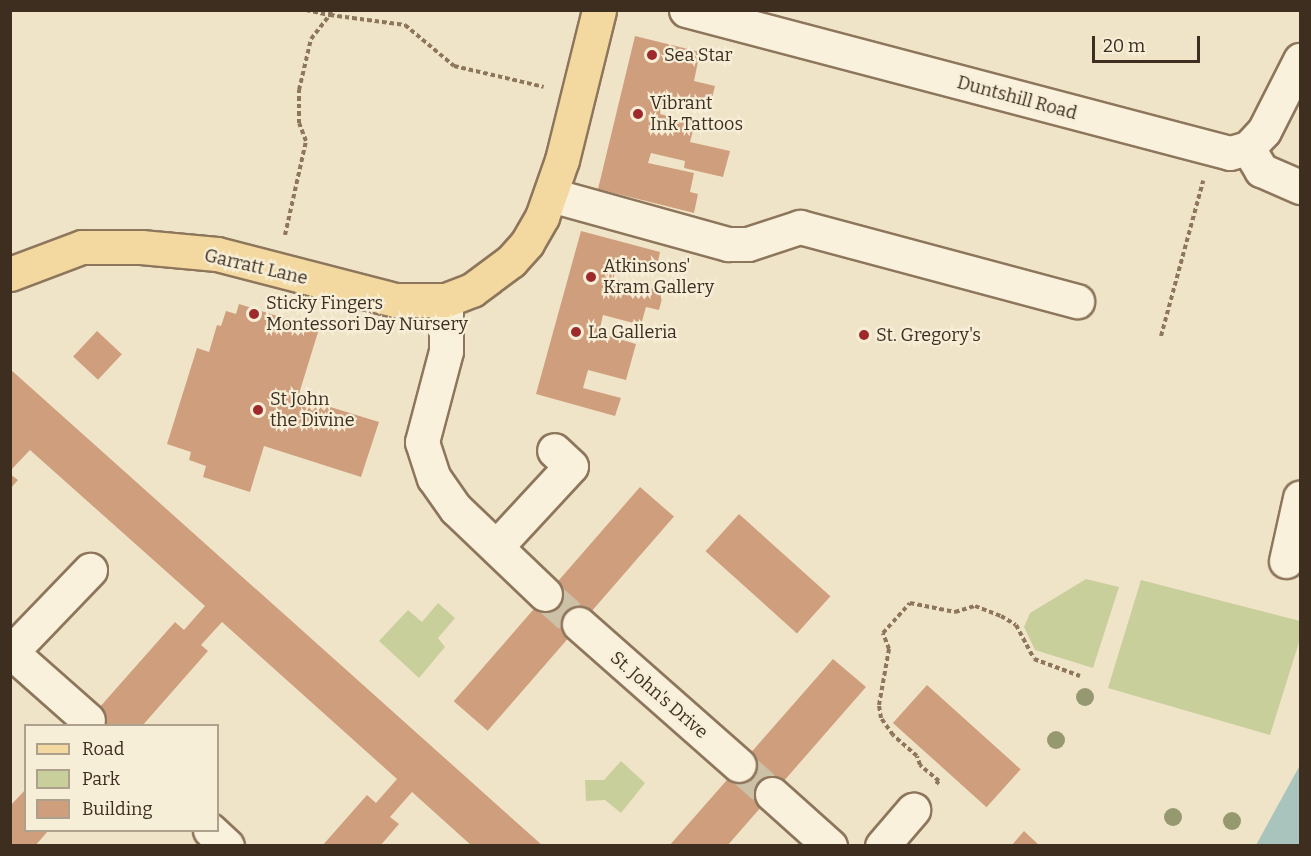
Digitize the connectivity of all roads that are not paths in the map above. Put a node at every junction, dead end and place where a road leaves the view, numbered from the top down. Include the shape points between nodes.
1 (599, 10) edge
2 (686, 10) edge
3 (1300, 60) edge
4 (1248, 148) junction
5 (1300, 187) edge
6 (551, 195) junction
7 (10, 274) edge
8 (446, 300) junction
9 (1077, 301) dead end
10 (554, 450) dead end
11 (1300, 498) edge
12 (496, 547) junction
13 (1286, 561) dead end
14 (90, 570) dead end
15 (544, 594) tunnel mouth
16 (579, 624) tunnel mouth
17 (11, 652) edge
18 (88, 720) dead end
19 (739, 765) tunnel mouth
20 (772, 794) tunnel mouth
21 (913, 810) road end
22 (211, 832) edge
23 (227, 846) edge
24 (830, 846) edge
25 (882, 846) edge

1 - 6 main road, Garratt Lane
2 - 4 street, Duntshill Road via 1230,153
3 - 4 street via 1264,130
4 - 5 street via 1261,170
6 - 8 main road, Garratt Lane via 527,243 511,261 490,280
6 - 9 street via 728,244 748,244 800,227
7 - 8 main road, Garratt Lane via 55,255 94,247 217,254 395,300
8 - 12 street via 446,351 422,442 434,478
10 - 12 street via 571,465
11 - 13 street
12 - 15 street
14 - 17 street
16 - 19 street, St. John's Drive
17 - 18 street
20 - 24 street
21 - 25 street
22 - 23 street

